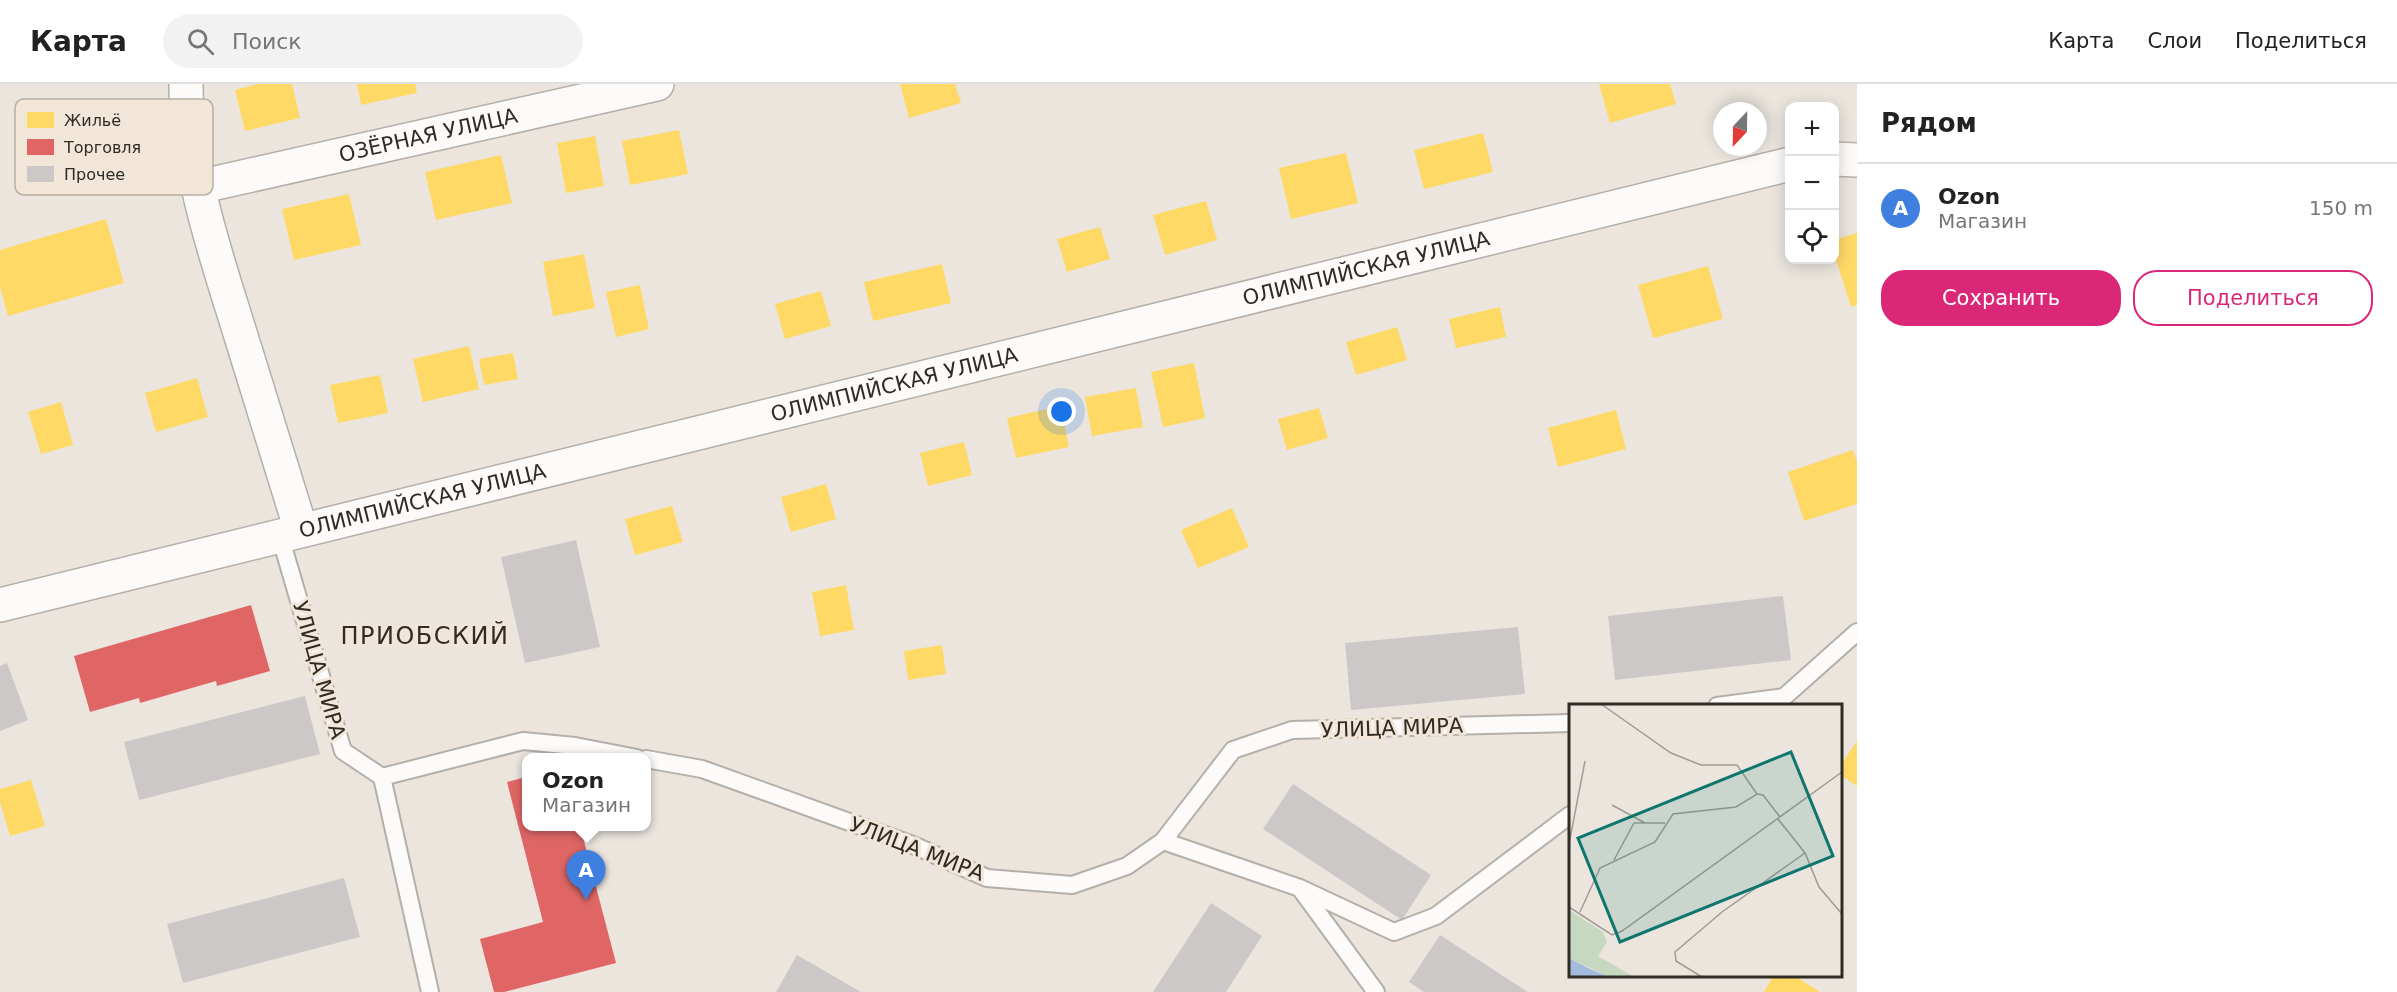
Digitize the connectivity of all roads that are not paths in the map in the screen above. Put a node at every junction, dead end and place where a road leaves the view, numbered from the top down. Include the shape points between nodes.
1 (657, 84) edge
2 (1839, 159) edge
3 (1857, 160) edge
4 (1785, 165) edge
5 (213, 184) edge
6 (200, 195) edge
7 (291, 533) junction
8 (0, 605) edge
9 (1857, 632) edge
10 (1727, 704) edge
11 (1569, 723) edge
12 (611, 753) edge
13 (651, 760) edge
14 (382, 777) junction
15 (1569, 816) edge
16 (1163, 841) junction
17 (1300, 888) junction
18 (430, 992) edge
19 (1376, 992) edge

1 - 5 street, ОЗЁРНАЯ УЛИЦА
2 - 3 street
4 - 7 street, ОЛИМПИЙСКАЯ УЛИЦА
6 - 7 street
7 - 8 street, ОЛИМПИЙСКАЯ УЛИЦА
7 - 14 lane, УЛИЦА МИРА via 343,751
9 - 10 lane via 1784,698
11 - 16 lane, УЛИЦА МИРА via 1292,730 1233,750
12 - 14 lane via 523,741
13 - 16 lane, УЛИЦА МИРА via 702,769 913,845 987,878 1072,885 1127,866
14 - 18 lane
15 - 17 lane via 1436,916 1394,932
16 - 17 lane
17 - 19 lane

